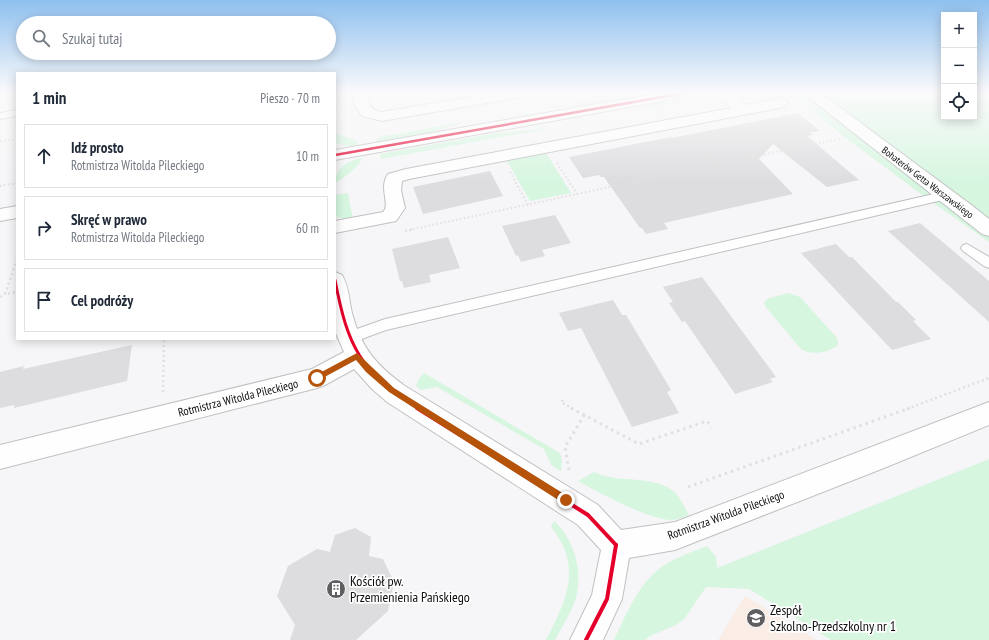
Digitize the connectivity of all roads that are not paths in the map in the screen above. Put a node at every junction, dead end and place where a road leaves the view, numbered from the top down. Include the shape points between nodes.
1 (513, 122) edge
2 (678, 122) edge
3 (847, 122) edge
4 (336, 155) edge
5 (947, 194) junction
6 (16, 212) edge
7 (0, 215) edge
8 (336, 227) edge
9 (989, 229) edge
10 (967, 248) dead end
11 (989, 263) edge
12 (336, 286) edge
13 (352, 347) junction
14 (989, 413) edge
15 (0, 457) edge
16 (616, 545) junction
17 (586, 640) edge

1 - 4 street
2 - 8 street via 406,174 394,178 390,186 396,207 395,212 389,217
3 - 5 street, Bohaterów Getta Warszawskiego
5 - 9 street, Bohaterów Getta Warszawskiego
5 - 13 lane via 385,325
6 - 7 street
10 - 11 lane
12 - 13 street via 340,310
13 - 15 street, Rotmistrza Witolda Pileckiego via 317,378
13 - 16 street via 369,370 391,390 588,515
14 - 16 street, Rotmistrza Witolda Pileckiego via 675,536
16 - 17 street via 607,599

